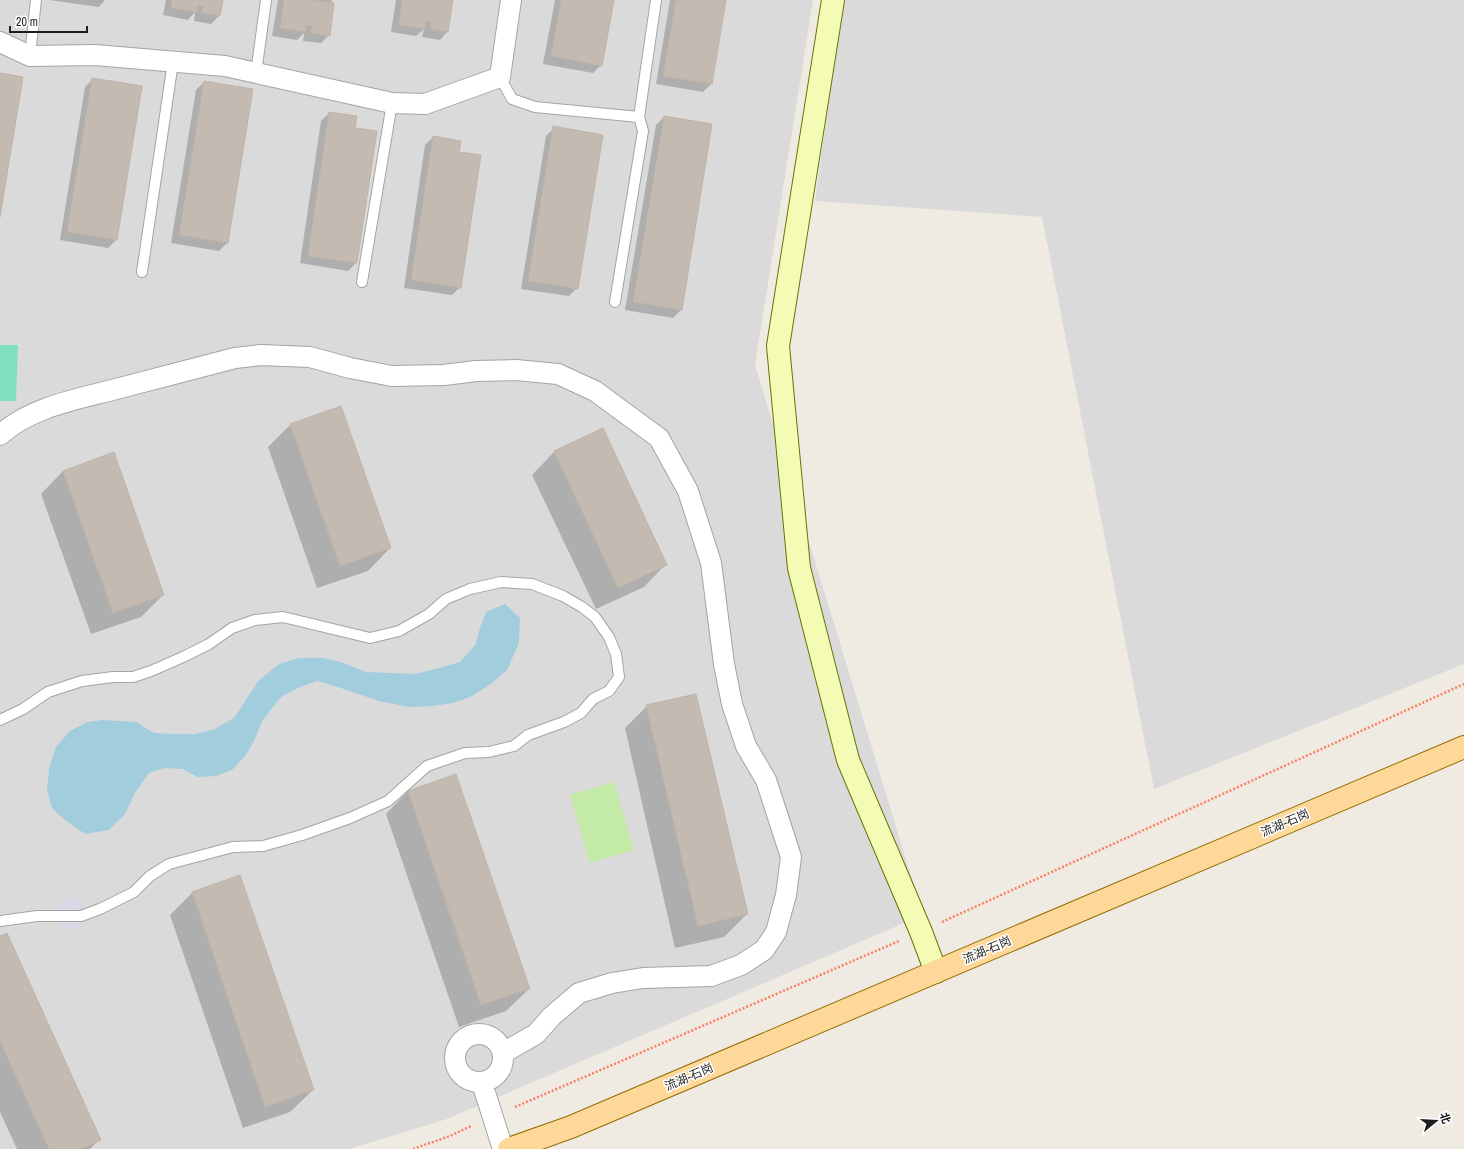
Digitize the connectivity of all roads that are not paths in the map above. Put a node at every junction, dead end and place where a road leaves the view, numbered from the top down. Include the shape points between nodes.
1 (36, 0) edge
2 (266, 0) edge
3 (511, 0) edge
4 (656, 0) edge
5 (833, 0) edge
6 (0, 42) edge
7 (30, 56) junction
8 (173, 62) junction
9 (256, 73) junction
10 (500, 77) junction
11 (392, 103) junction
12 (639, 116) junction
13 (142, 272) dead end
14 (362, 282) dead end
15 (615, 302) dead end
16 (0, 435) edge
17 (0, 720) edge
18 (1464, 747) edge
19 (0, 921) edge
20 (936, 972) junction
21 (503, 1053) junction
22 (482, 1082) junction
23 (503, 1149) edge
24 (508, 1149) edge

1 - 7 lane
2 - 9 lane
3 - 10 street
4 - 12 lane
5 - 20 street via 778,346 798,568 848,760 922,932
6 - 7 street
7 - 8 street via 95,55
8 - 9 street via 225,66
8 - 13 lane
9 - 11 street
10 - 11 street via 425,104
10 - 12 lane via 512,98 535,107
11 - 14 lane
12 - 15 lane via 643,131
16 - 21 street via 31,414 64,403 235,358 261,355 310,357 392,376 516,370 558,374 596,391 659,438 688,491 711,563 724,664 732,704 746,746 766,780 791,857 786,895 776,932 764,950 741,965 711,976 643,978 612,983 580,993 552,1016 536,1034
17 - 19 lane via 23,709 48,692 75,683 113,677 133,677 151,671 209,644 232,628 255,620 282,616 370,638 399,631 428,614 446,599 470,589 501,582 532,584 563,596 595,617 609,637 616,654 619,677 609,691 593,699 581,712 564,722 528,735 514,746 490,752 465,752 427,766 388,801 350,818 302,836 263,846 234,847 169,864 150,876 134,892 81,916 37,916
18 - 20 main road, 流湖-石岗
20 - 24 main road, 流湖-石岗 via 572,1127
21 - 22 street via 504,1061 496,1076
21 - 22 street via 500,1045 488,1035 472,1035 459,1044 455,1059 461,1074 474,1082
22 - 23 street

